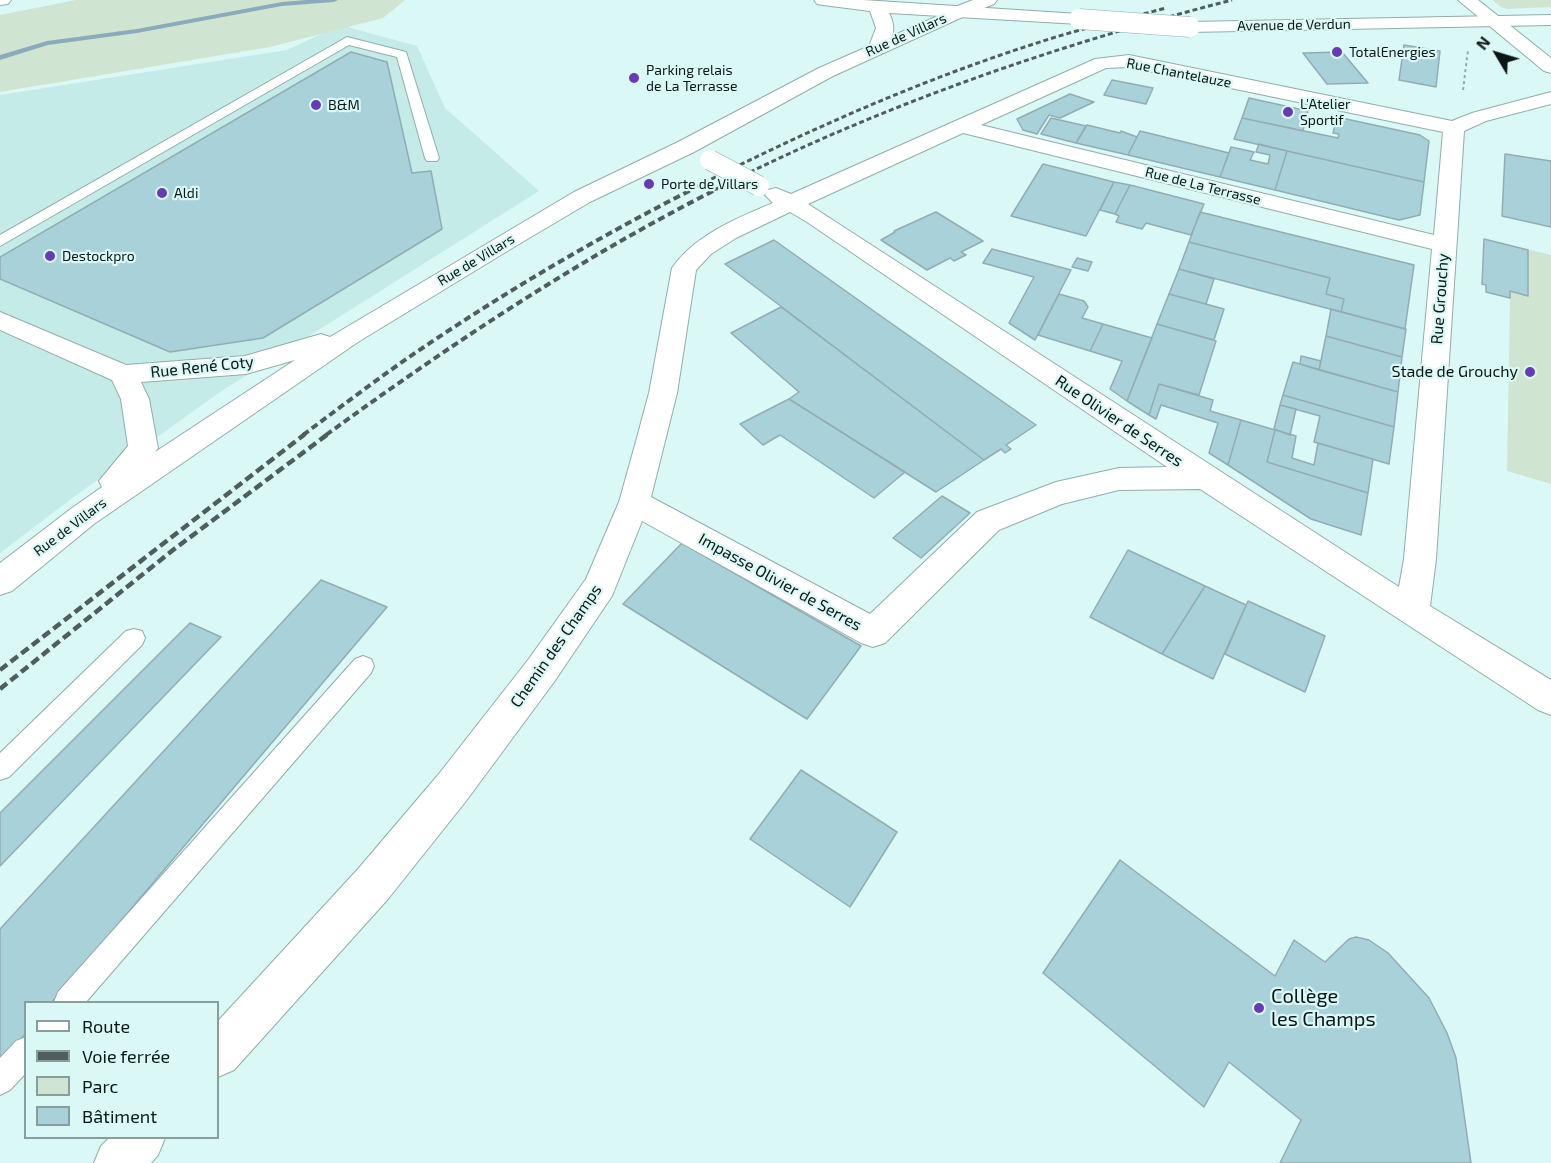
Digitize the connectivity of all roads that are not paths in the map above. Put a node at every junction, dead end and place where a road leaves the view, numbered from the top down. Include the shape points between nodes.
1 (824, 0) edge
2 (944, 0) edge
3 (1467, 0) edge
4 (975, 5) edge
5 (1041, 7) edge
6 (876, 8) junction
7 (1551, 20) edge
8 (1493, 22) junction
9 (877, 48) junction
10 (1551, 67) edge
11 (1551, 98) edge
12 (963, 127) junction
13 (1454, 128) junction
14 (686, 147) junction
15 (432, 158) dead end
16 (791, 204) junction
17 (0, 241) edge
18 (1444, 245) junction
19 (0, 320) edge
20 (349, 336) junction
21 (202, 369) junction
22 (123, 374) junction
23 (203, 434) junction
24 (1205, 478) junction
25 (634, 502) junction
26 (83, 516) junction
27 (0, 582) edge
28 (1412, 612) junction
29 (134, 638) dead end
30 (363, 666) dead end
31 (1551, 699) edge
32 (0, 769) edge
33 (69, 1001) edge
34 (24, 1053) edge
35 (219, 1053) edge
36 (0, 1080) edge
37 (139, 1139) edge
38 (118, 1163) edge

1 - 6 street, Avenue de Verdun
2 - 4 street, Avenue de Verdun
3 - 8 street
4 - 5 street, Avenue de Verdun
4 - 6 street, Avenue de Verdun
4 - 9 street, Rue de Villars
5 - 8 street, Avenue de Verdun, bridge via 1077,19 1190,27
6 - 9 street via 887,29
7 - 8 street, Avenue de Verdun
8 - 10 street
9 - 14 street, Rue de Villars
11 - 13 street via 1479,117
12 - 13 street, Rue Chantelauze via 1102,63 1129,61
12 - 16 street, Rue Chantelauze
12 - 18 street, Rue de La Terrasse
13 - 18 street, Rue Grouchy
14 - 16 street, Rue Olivier de Serres, bridge
14 - 20 street, Rue de Villars via 582,197
15 - 17 lane via 402,55 348,41
16 - 24 street, Rue Olivier de Serres
16 - 25 street, Chemin des Champs via 728,233 703,249 684,268 663,393
18 - 28 street, Rue Grouchy via 1420,560
19 - 22 street, Rue René Coty
20 - 21 street, Rue René Coty via 246,365
20 - 23 street, Rue de Villars
21 - 22 street, Rue René Coty
21 - 23 street via 220,392
22 - 26 street, Rue René Coty via 135,399 143,448
23 - 26 street, Rue de Villars
24 - 25 street, Impasse Olivier de Serres via 1119,479 1056,494 988,521 873,633
24 - 28 street, Rue Olivier de Serres
25 - 35 street, Chemin des Champs via 600,586 541,671 373,884
26 - 27 street, Rue de Villars
28 - 31 street, Rue Olivier de Serres
29 - 32 lane
30 - 33 lane
34 - 36 lane
37 - 38 street

